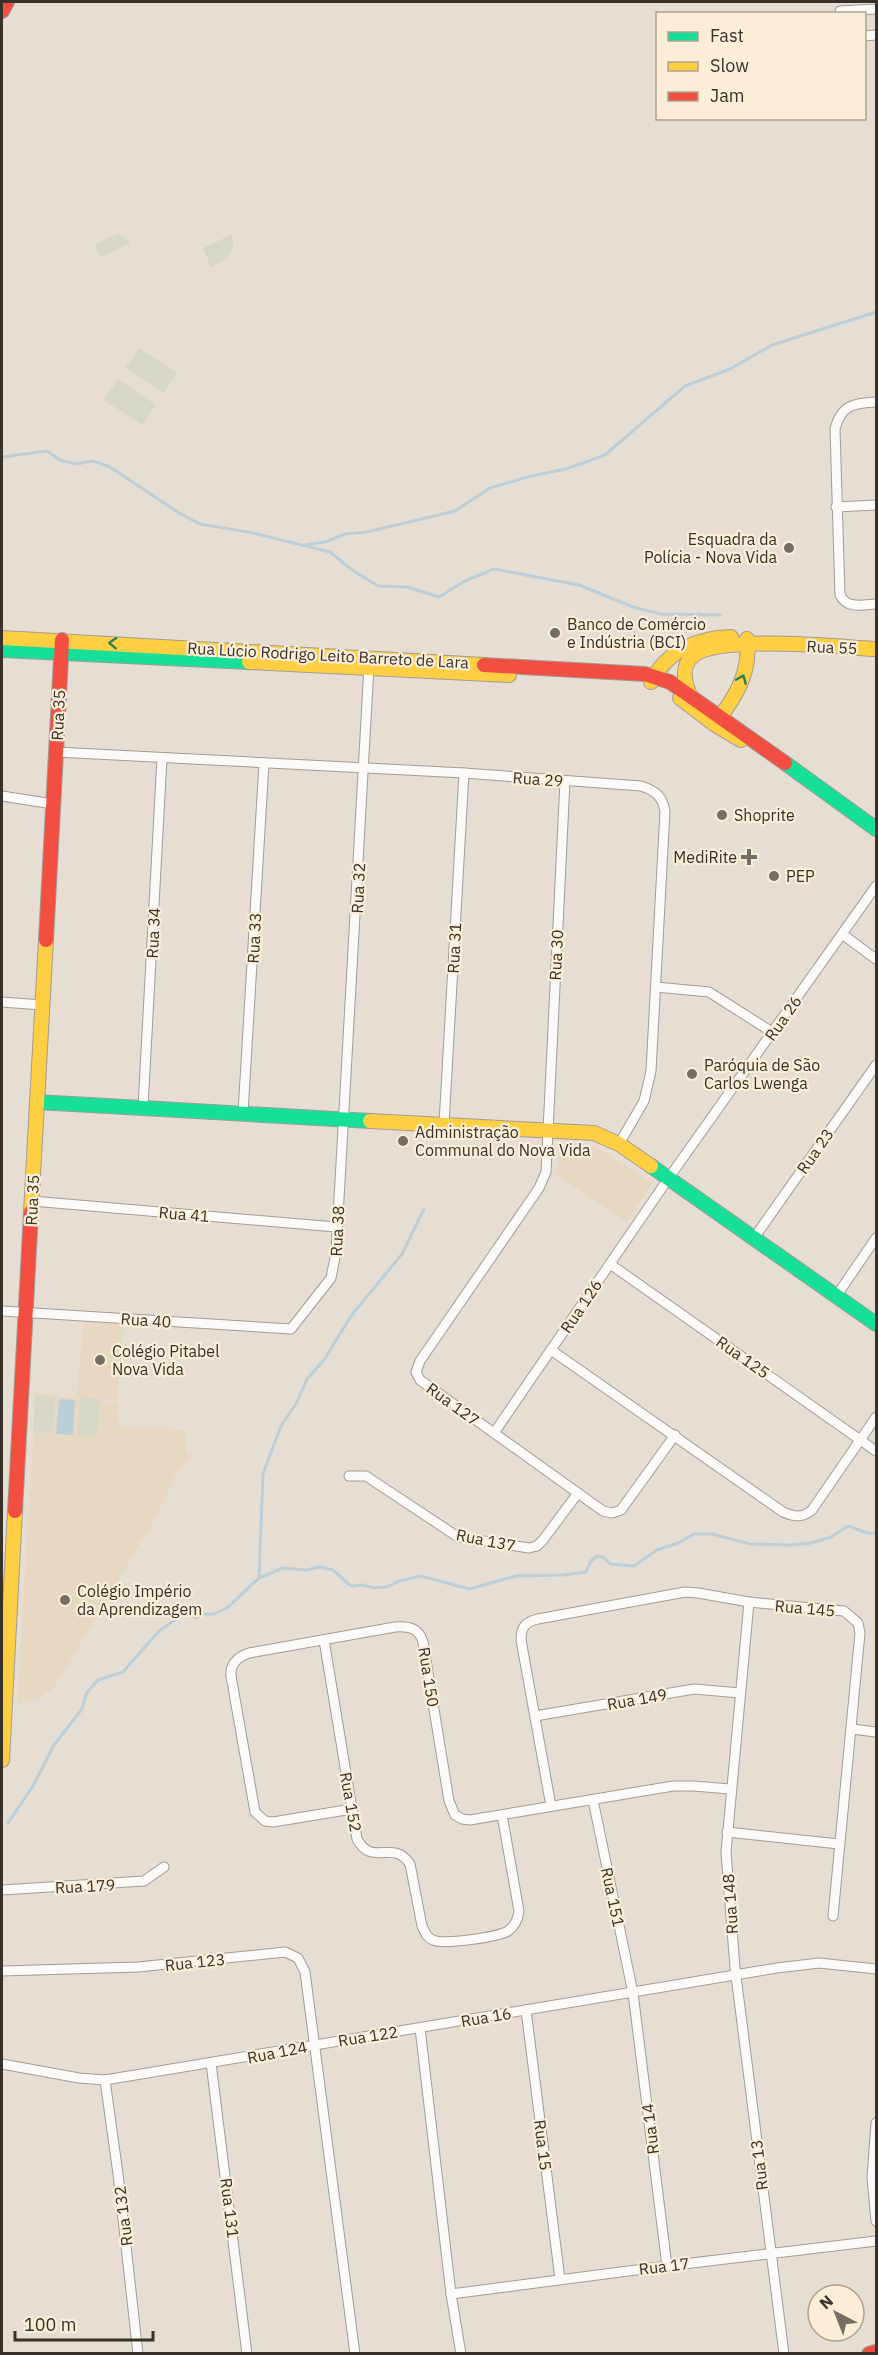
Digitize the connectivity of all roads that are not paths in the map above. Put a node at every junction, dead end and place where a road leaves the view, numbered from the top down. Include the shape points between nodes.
1 (7, 2) edge
2 (876, 9) edge
3 (2, 11) edge
4 (840, 11) dead end
5 (876, 402) edge
6 (876, 505) edge
7 (836, 507) junction
8 (876, 604) edge
9 (2, 638) edge
10 (747, 642) junction
11 (62, 647) junction
12 (876, 649) edge
13 (2, 650) edge
14 (369, 663) junction
15 (652, 680) junction
16 (689, 693) junction
17 (718, 720) junction
18 (56, 752) junction
19 (162, 758) junction
20 (264, 764) junction
21 (364, 769) junction
22 (464, 773) junction
23 (565, 781) junction
24 (2, 796) edge
25 (53, 804) junction
26 (876, 829) edge
27 (876, 886) edge
28 (842, 934) junction
29 (876, 958) edge
30 (656, 987) junction
31 (2, 1002) edge
32 (42, 1005) junction
33 (772, 1032) junction
34 (876, 1065) edge
35 (37, 1102) junction
36 (143, 1107) junction
37 (243, 1113) junction
38 (344, 1119) junction
39 (444, 1124) junction
40 (547, 1129) junction
41 (619, 1144) junction
42 (668, 1179) junction
43 (32, 1201) junction
44 (336, 1227) junction
45 (754, 1238) junction
46 (876, 1238) edge
47 (610, 1264) junction
48 (837, 1295) junction
49 (2, 1311) edge
50 (26, 1312) junction
51 (876, 1323) edge
52 (291, 1329) joint
53 (551, 1350) junction
54 (876, 1417) edge
55 (494, 1433) junction
56 (675, 1435) junction
57 (861, 1440) junction
58 (876, 1451) edge
59 (349, 1476) dead end
60 (578, 1493) junction
61 (749, 1602) junction
62 (324, 1640) junction
63 (740, 1693) junction
64 (535, 1716) junction
65 (852, 1729) junction
66 (876, 1732) edge
67 (2, 1733) edge
68 (2, 1760) edge
69 (730, 1789) junction
70 (593, 1800) junction
71 (551, 1806) junction
72 (352, 1809) junction
73 (502, 1815) junction
74 (727, 1832) junction
75 (839, 1844) junction
76 (164, 1867) dead end
77 (2, 1890) edge
78 (833, 1916) dead end
79 (876, 1968) edge
80 (2, 1971) edge
81 (736, 1976) junction
82 (633, 1993) junction
83 (526, 2010) junction
84 (420, 2028) junction
85 (315, 2044) junction
86 (211, 2063) junction
87 (2, 2064) edge
88 (105, 2080) junction
89 (876, 2123) edge
90 (876, 2221) edge
91 (876, 2241) edge
92 (771, 2254) junction
93 (666, 2266) junction
94 (560, 2279) junction
95 (451, 2294) junction
96 (876, 2352) edge
97 (138, 2354) edge
98 (247, 2354) edge
99 (355, 2354) edge
100 (461, 2354) edge
101 (784, 2354) edge
102 (869, 2354) edge

1 - 3 main road
2 - 4 street
5 - 7 street via 849,406 838,416
6 - 7 street
7 - 8 street via 840,595 849,605
9 - 11 main road, Rua Lúcio Rodrigo Leito Barreto de Lara
10 - 12 main road, Rua 55
10 - 15 main road via 720,637 696,641 666,661
10 - 16 main road via 705,649 694,655 684,671 683,682
17 -> 10 main road via 737,693 748,667
11 - 13 main road, Rua Lúcio Rodrigo Leito Barreto de Lara
11 - 14 main road, Rua Lúcio Rodrigo Leito Barreto de Lara via 163,656
11 - 18 main road, Rua 35
14 - 15 main road, Rua Lúcio Rodrigo Leito Barreto de Lara
14 - 21 street, Rua 32
15 - 16 main road via 670,682
15 - 17 main road
16 - 17 main road
17 - 26 main road
18 - 19 street, Rua 29
18 - 25 main road, Rua 35
19 - 20 street, Rua 29
19 - 36 street, Rua 34
20 - 21 street, Rua 29
20 - 37 street, Rua 33
21 - 22 street, Rua 29
21 - 38 street, Rua 32
22 - 23 street, Rua 29
22 - 39 street, Rua 31
23 - 30 street, Rua 29 via 641,786 662,798 665,811
23 - 40 street, Rua 30
24 - 25 street
25 - 32 main road, Rua 35
27 - 28 street, Rua 26
28 - 29 street
28 - 33 street, Rua 26
30 - 33 street via 709,992
30 - 41 street, Rua 29 via 648,1089
31 - 32 street
32 - 35 main road, Rua 35
33 - 42 street, Rua 26
34 - 45 street, Rua 23
35 - 36 main road
35 - 43 main road, Rua 35
36 - 37 main road
37 - 38 main road
38 - 39 main road
38 - 44 street, Rua 38
39 - 40 main road
40 - 41 main road via 594,1133
40 - 55 street, Rua 127 via 543,1182 417,1367 420,1380
41 - 42 main road
42 - 45 main road
42 - 47 street, Rua 126
43 - 44 street, Rua 41
43 - 50 main road, Rua 35
44 - 52 street, Rua 38 via 331,1278
45 - 48 main road
46 - 48 street
47 - 53 street, Rua 126
47 - 57 street, Rua 125
48 - 51 main road
49 - 50 street, Rua 40
50 - 52 street, Rua 40
50 - 67 main road, Rua 35
53 - 55 street, Rua 126
53 - 56 street
54 - 57 street
55 - 60 street, Rua 127
56 - 57 street via 783,1512 799,1516 812,1510
56 - 60 street, Rua 127 via 621,1510 603,1511
57 - 58 street, Rua 125
59 - 60 street, Rua 137 via 366,1476 458,1537 529,1548 543,1540
61 - 63 street, Rua 148
61 - 64 street via 685,1592 531,1621 522,1628 521,1640
61 - 65 street, Rua 145 via 844,1611 858,1623
62 - 72 street, Rua 152
62 - 72 street, Rua 150 via 244,1655 234,1662 231,1676 253,1807 258,1816 273,1822
62 - 73 street, Rua 150 via 403,1626 419,1633 454,1815 462,1819
63 - 64 street, Rua 149 via 694,1689
63 - 69 street, Rua 148
64 - 71 street
65 - 66 street
65 - 75 street, Rua 145
67 - 68 main road, Rua 35
69 - 70 street, Rua 150 via 673,1786
69 - 74 street, Rua 148
70 - 71 street, Rua 150
70 - 82 street, Rua 151
71 - 73 street, Rua 150
72 - 73 street, Rua 152 via 361,1847 377,1854 401,1854 410,1864 422,1926 429,1938 440,1942 502,1934 517,1919 519,1911
74 - 75 street
74 - 81 street, Rua 148
75 - 78 street, Rua 145
76 - 77 street, Rua 179 via 144,1881
79 - 81 street, Rua 16 via 819,1964
80 - 85 street, Rua 123 via 138,1967 285,1952 298,1958 303,1967
81 - 82 street, Rua 16
81 - 92 street, Rua 13
82 - 83 street, Rua 16
82 - 93 street, Rua 14
83 - 84 street, Rua 16
83 - 94 street, Rua 15
84 - 85 street, Rua 122
84 - 95 street
85 - 86 street, Rua 124
85 - 99 street, Rua 124
86 - 88 street, Rua 124
86 - 98 street, Rua 131
87 - 88 street, Rua 124
88 - 97 street, Rua 132
89 - 90 street via 872,2178
91 - 92 street, Rua 17
92 - 93 street, Rua 17
92 - 101 street, Rua 13
93 - 94 street, Rua 17
94 - 95 street, Rua 17
95 - 100 street
96 - 102 main road

